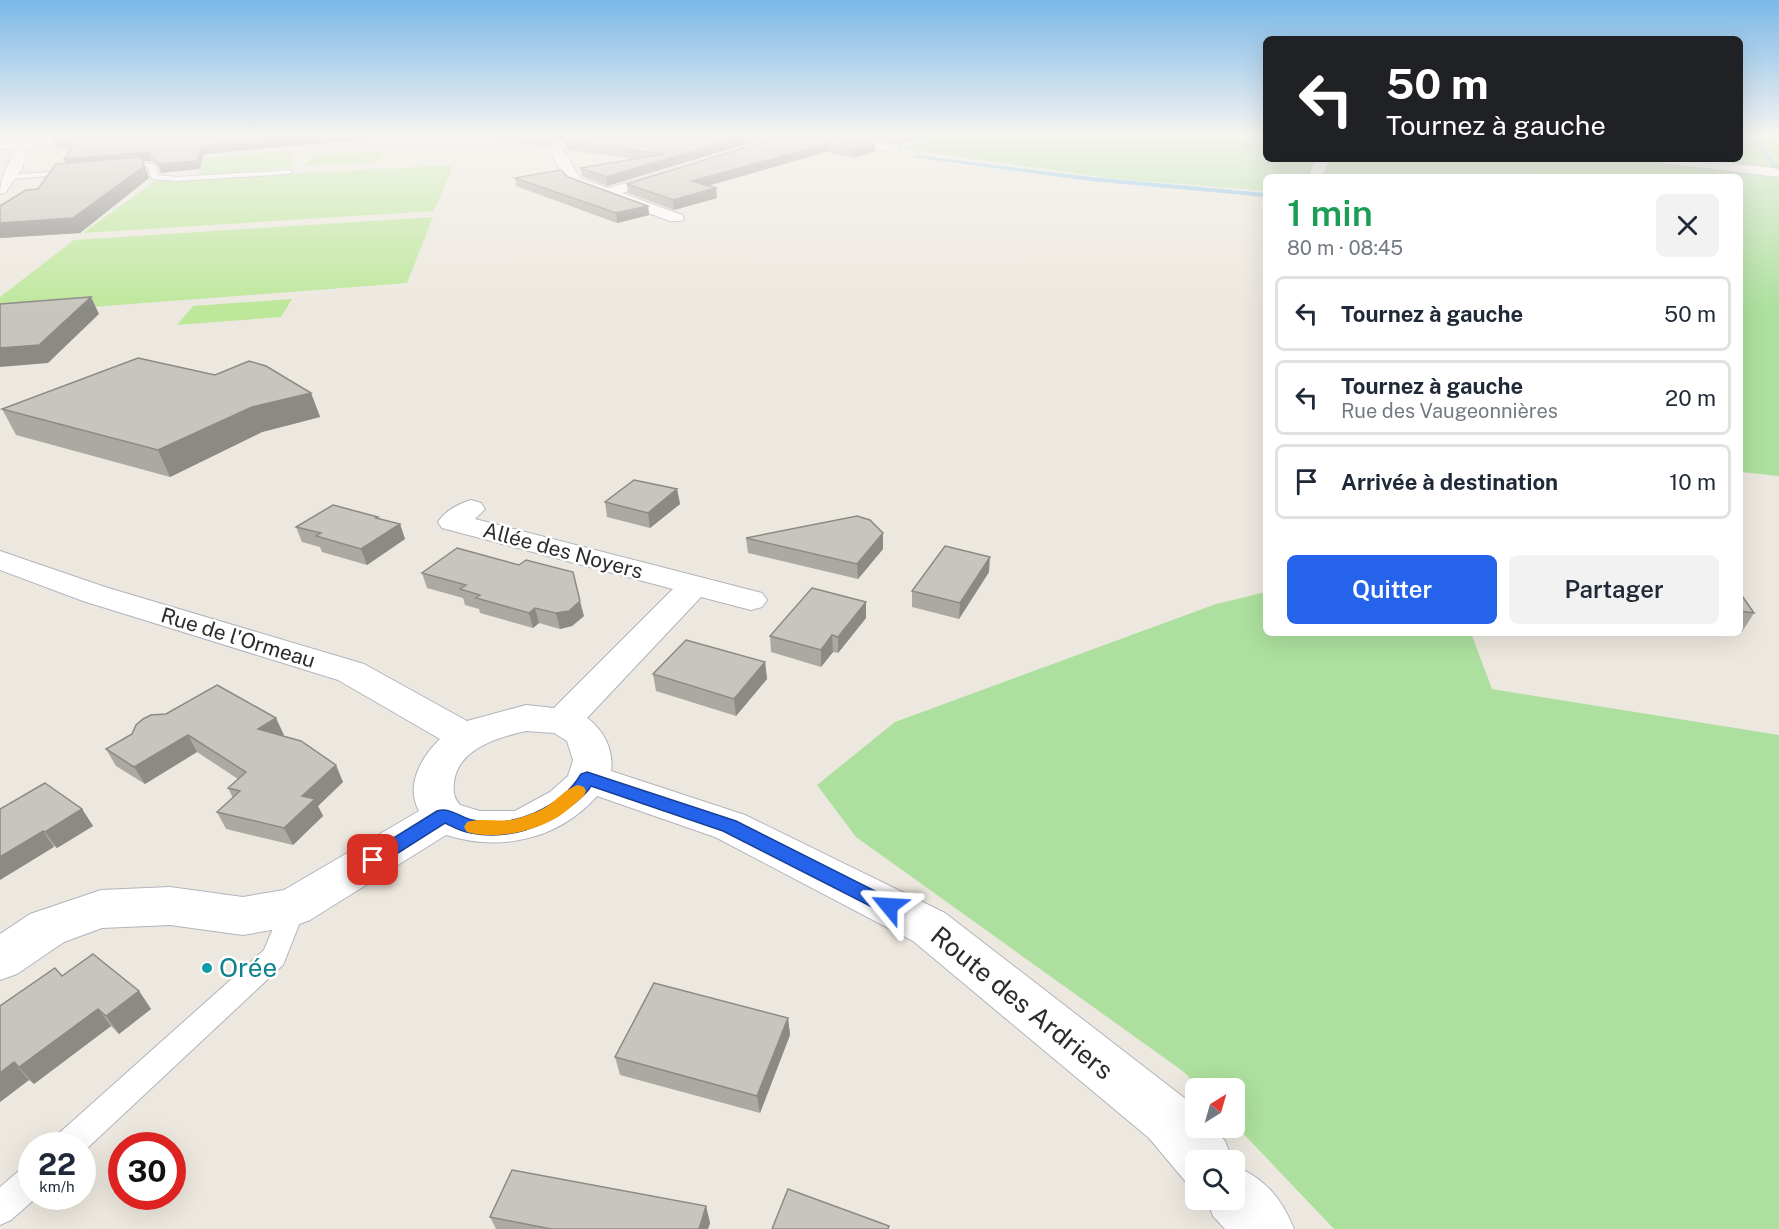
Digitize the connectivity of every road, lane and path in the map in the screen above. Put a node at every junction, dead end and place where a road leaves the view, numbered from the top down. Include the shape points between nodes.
1 (607, 193) edge
2 (676, 218) edge
3 (471, 509) dead end
4 (0, 560) edge
5 (695, 585) junction
6 (751, 600) dead end
7 (562, 722) junction
8 (466, 738) junction
9 (587, 778) junction
10 (443, 815) junction
11 (294, 907) junction
12 (0, 959) edge
13 (83, 1132) edge
14 (1195, 1150) edge
15 (18, 1193) edge
16 (1245, 1207) edge
17 (0, 1209) edge
18 (1264, 1229) edge

1 - 2 street
3 - 5 street, Allée des Noyers via 452,522
4 - 8 street, Rue de l'Ormeau via 94,594 351,672
5 - 6 street, Allée des Noyers
5 - 7 street
7 - 8 street via 526,718
7 - 9 street via 587,739 593,764
8 - 10 street via 435,771 431,792
9 - 10 street via 582,788 551,813 517,826 471,827
9 - 14 street, Route des Ardriers via 730,826 928,927 1168,1119
10 - 11 street
11 - 12 street via 243,916 170,906 101,909 47,928
11 - 13 lane via 274,957
15 - 17 lane
16 - 18 street

